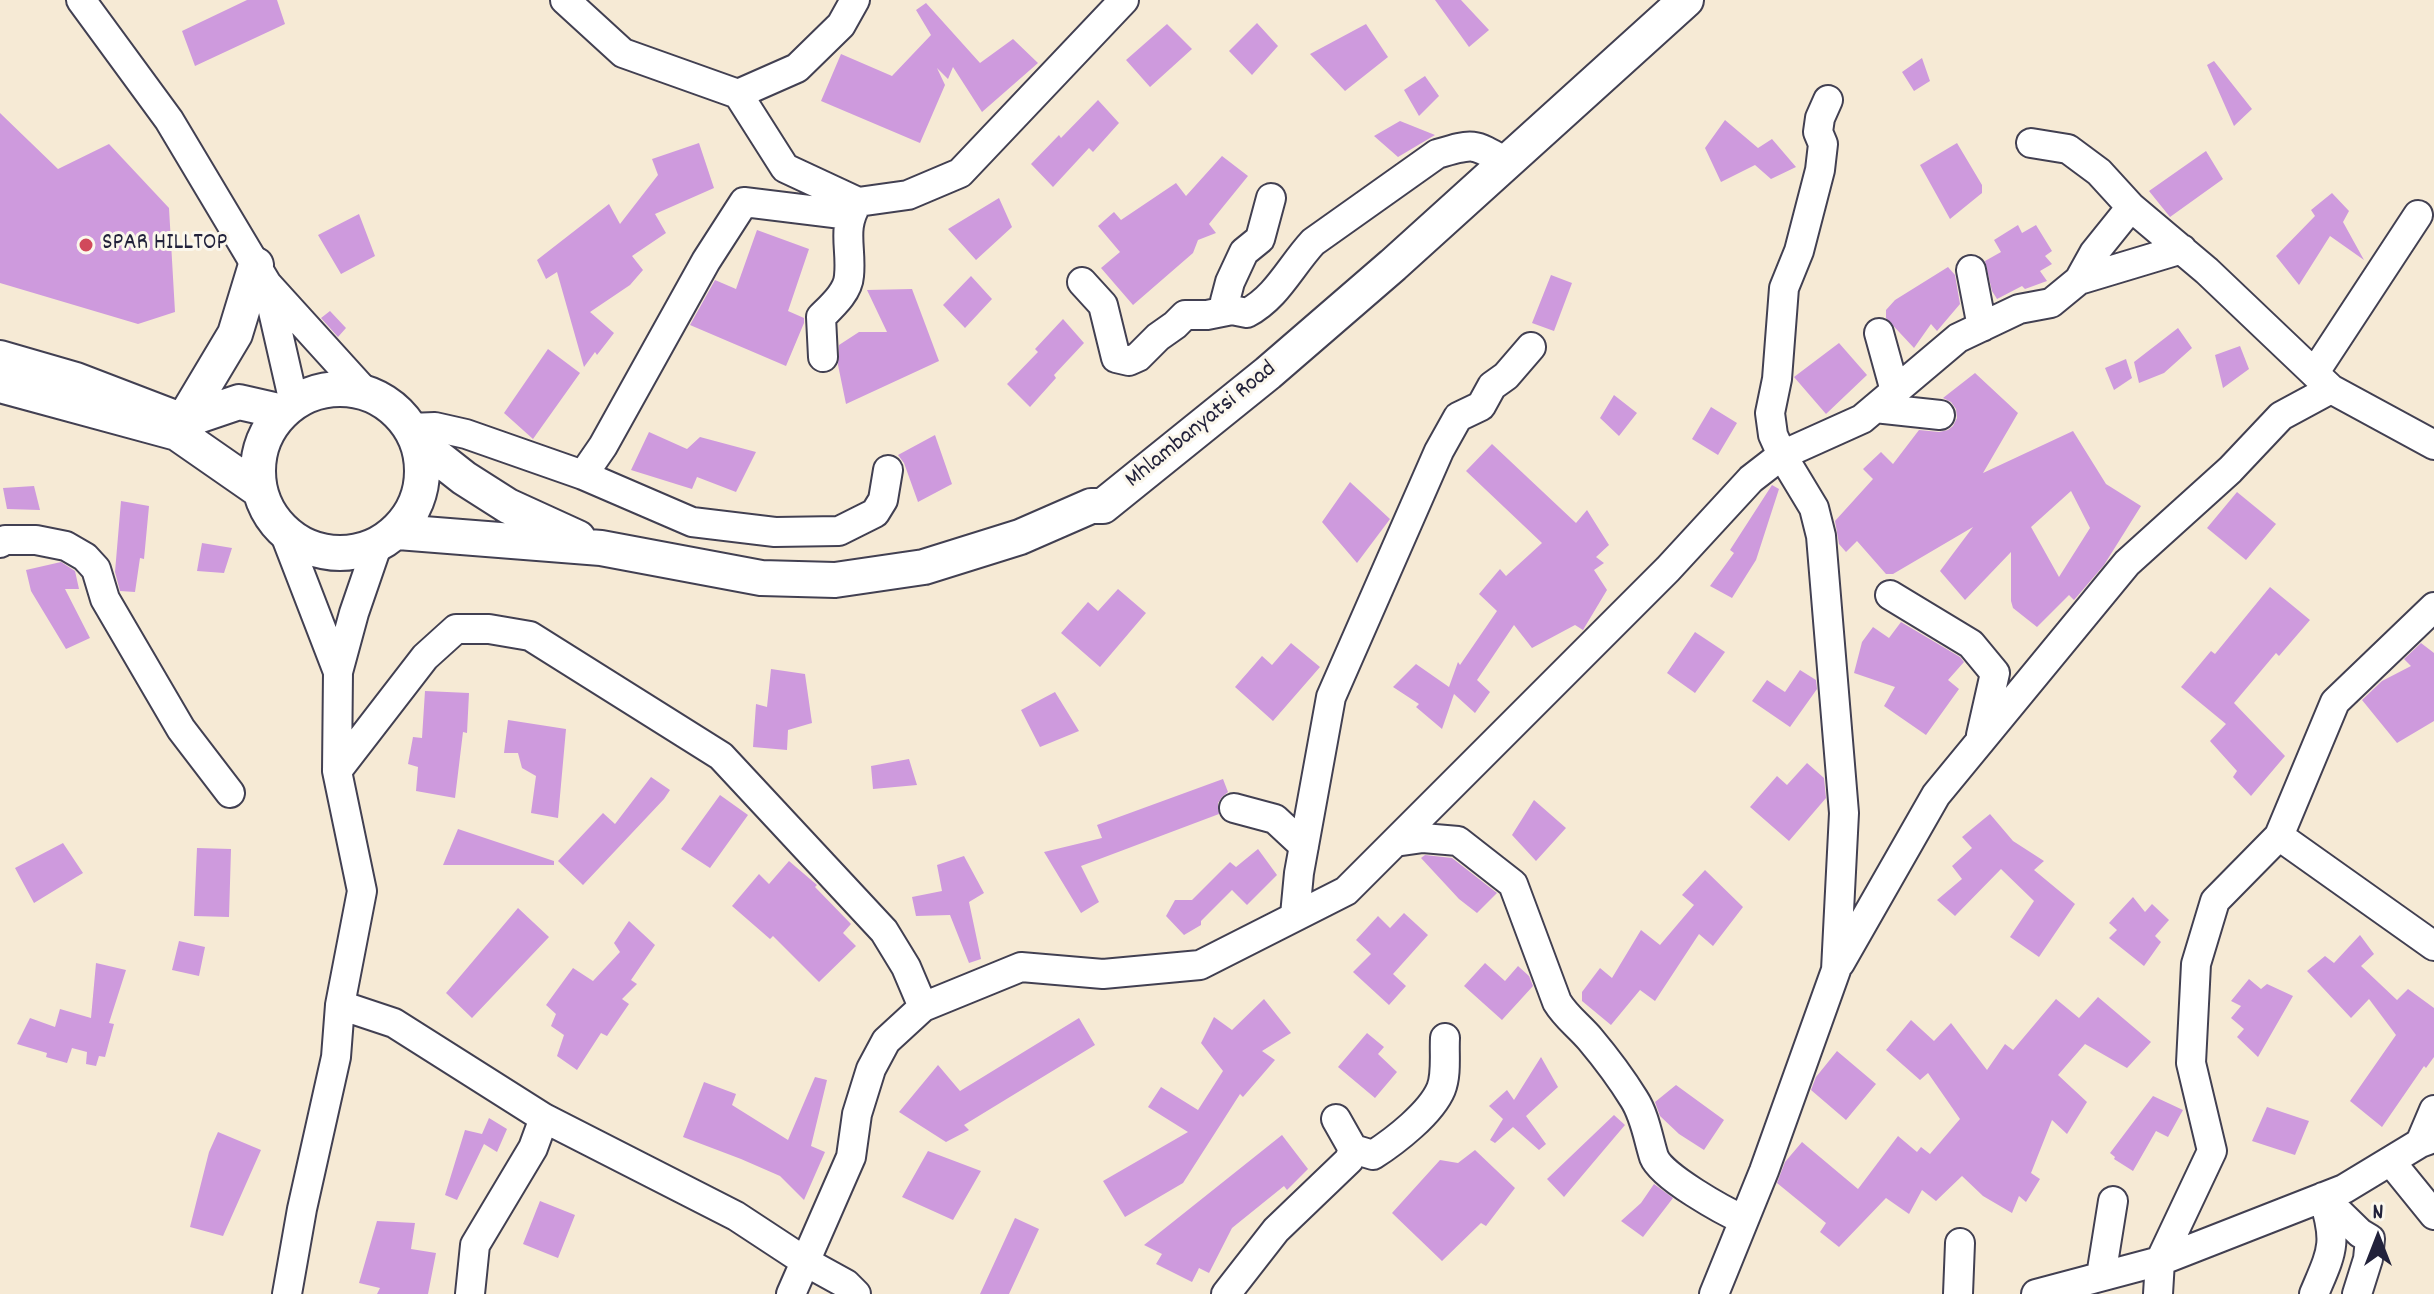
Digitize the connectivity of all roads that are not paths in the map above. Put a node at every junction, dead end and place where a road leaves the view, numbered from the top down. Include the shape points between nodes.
1 (81, 0) edge
2 (565, 0) edge
3 (855, 0) edge
4 (1124, 0) edge
5 (1686, 0) edge
6 (738, 94) junction
7 (1828, 100) dead end
8 (2031, 143) dead end
9 (1506, 162) junction
10 (1271, 198) dead end
11 (2131, 207) junction
12 (854, 208) junction
13 (2418, 215) dead end
14 (2182, 249) junction
15 (1971, 270) dead end
16 (262, 275) junction
17 (2079, 280) junction
18 (1082, 282) dead end
19 (1232, 310) junction
20 (1982, 327) junction
21 (1879, 333) dead end
22 (1531, 347) dead end
23 (823, 357) dead end
24 (0, 358) edge
25 (2323, 380) junction
26 (0, 385) edge
27 (365, 392) junction
28 (1885, 399) junction
29 (288, 408) junction
30 (1940, 415) dead end
31 (183, 421) junction
32 (414, 435) junction
33 (2434, 445) edge
34 (1782, 455) junction
35 (888, 470) dead end
36 (583, 475) junction
37 (259, 490) junction
38 (284, 532) junction
39 (387, 539) junction
40 (0, 543) edge
41 (601, 548) junction
42 (1890, 595) dead end
43 (2430, 617) edge
44 (338, 672) junction
45 (1979, 744) junction
46 (337, 771) junction
47 (230, 793) dead end
48 (1234, 808) dead end
49 (2279, 836) junction
50 (1395, 842) junction
51 (1304, 846) junction
52 (1295, 915) junction
53 (2434, 946) edge
54 (1836, 970) junction
55 (340, 1005) junction
56 (923, 1007) junction
57 (1445, 1038) dead end
58 (2434, 1110) edge
59 (544, 1118) junction
60 (1336, 1119) dead end
61 (2427, 1140) edge
62 (1353, 1149) junction
63 (2391, 1162) junction
64 (2323, 1197) junction
65 (2113, 1201) dead end
66 (2434, 1215) edge
67 (1744, 1220) junction
68 (1960, 1243) dead end
69 (2160, 1261) junction
70 (806, 1262) junction
71 (2101, 1276) junction
72 (287, 1294) edge
73 (470, 1294) edge
74 (791, 1294) edge
75 (856, 1294) edge
76 (1226, 1294) edge
77 (1714, 1294) edge
78 (1958, 1294) edge
79 (2036, 1294) edge
80 (2158, 1294) edge
81 (2314, 1294) edge
82 (2357, 1294) edge

1 - 16 street via 169,120
2 - 6 street via 623,53
3 - 6 street via 841,25 797,68
4 - 12 street via 960,173 908,195
5 - 9 main road, Mhlambanyatsi Road
6 - 12 street via 785,168
7 - 34 street via 1818,132 1823,144 1820,170 1784,288 1770,413
8 - 11 street via 2068,149 2099,172
9 - 19 street via 1478,146 1437,154 1313,242 1262,306 1247,313
9 - 41 main road, Mhlambanyatsi Road via 1268,373 1103,506 924,567 835,580 761,578
10 - 19 street via 1260,239 1244,252 1230,282 1225,301
11 - 14 street
11 - 17 street
12 - 23 street via 849,278 836,303 821,317
12 - 36 street via 744,202
13 - 25 street
14 - 17 street
14 - 25 street
15 - 20 street
16 - 27 street
16 - 29 street
16 - 31 main road via 235,334
17 - 20 street via 2051,303 2019,309
18 - 19 street via 1103,305 1116,358 1129,361 1185,315
20 - 28 street via 1958,338
21 - 28 street
22 - 51 street via 1492,386 1481,406 1458,417 1439,451 1331,697
24 - 31 main road
25 - 33 street
25 - 45 street via 2127,563
26 - 37 main road via 177,433
27 - 29 main road via 316,392
27 - 32 main road via 387,403
28 - 30 street
28 - 34 street via 1862,419
29 - 31 main road via 239,402
29 - 37 main road via 269,428 261,448
32 - 36 street via 435,427 466,434
32 - 39 main road via 423,465 422,489 412,512
32 - 41 main road, Mhlambanyatsi Road via 464,478 508,506
34 - 50 street via 1751,479
34 - 54 street via 1814,508 1822,548 1844,813
35 - 36 street via 875,513 839,531 788,532 692,522
37 - 38 main road
38 - 39 main road via 328,553 353,553
38 - 44 street
39 - 41 main road, Mhlambanyatsi Road
39 - 44 street via 354,613
40 - 47 street via 36,540 66,546 85,557 181,729
42 - 45 street via 1971,644 1995,673
43 - 49 street via 2335,702
44 - 46 street
45 - 54 street via 1936,795
46 - 55 street via 362,891
46 - 56 street via 425,657 456,629 530,636 721,756 884,931
48 - 51 street via 1275,819
49 - 53 street
49 - 69 street via 2215,901 2196,964 2191,1063 2212,1151
50 - 52 street via 1346,891
50 - 67 street via 1458,841 1513,884 1557,1002 1636,1101 1655,1159 1699,1195
51 - 52 street
52 - 56 street via 1200,965 1103,974 1021,967
54 - 67 street
55 - 59 street via 394,1023
55 - 72 street via 336,1057
56 - 70 street via 886,1041 871,1069 851,1157
57 - 62 street via 1441,1089 1430,1105 1406,1132 1373,1155
58 - 61 street
59 - 70 street via 736,1216
59 - 73 street via 533,1148 475,1245
60 - 62 street
61 - 63 street
62 - 76 street via 1349,1160 1276,1230
63 - 64 street
63 - 66 street
64 - 69 street
64 - 81 street via 2333,1228 2331,1253
64 - 82 street via 2370,1239
65 - 71 street
67 - 77 street
68 - 78 street
69 - 71 street
69 - 80 street
70 - 74 street
70 - 75 street
71 - 79 street

